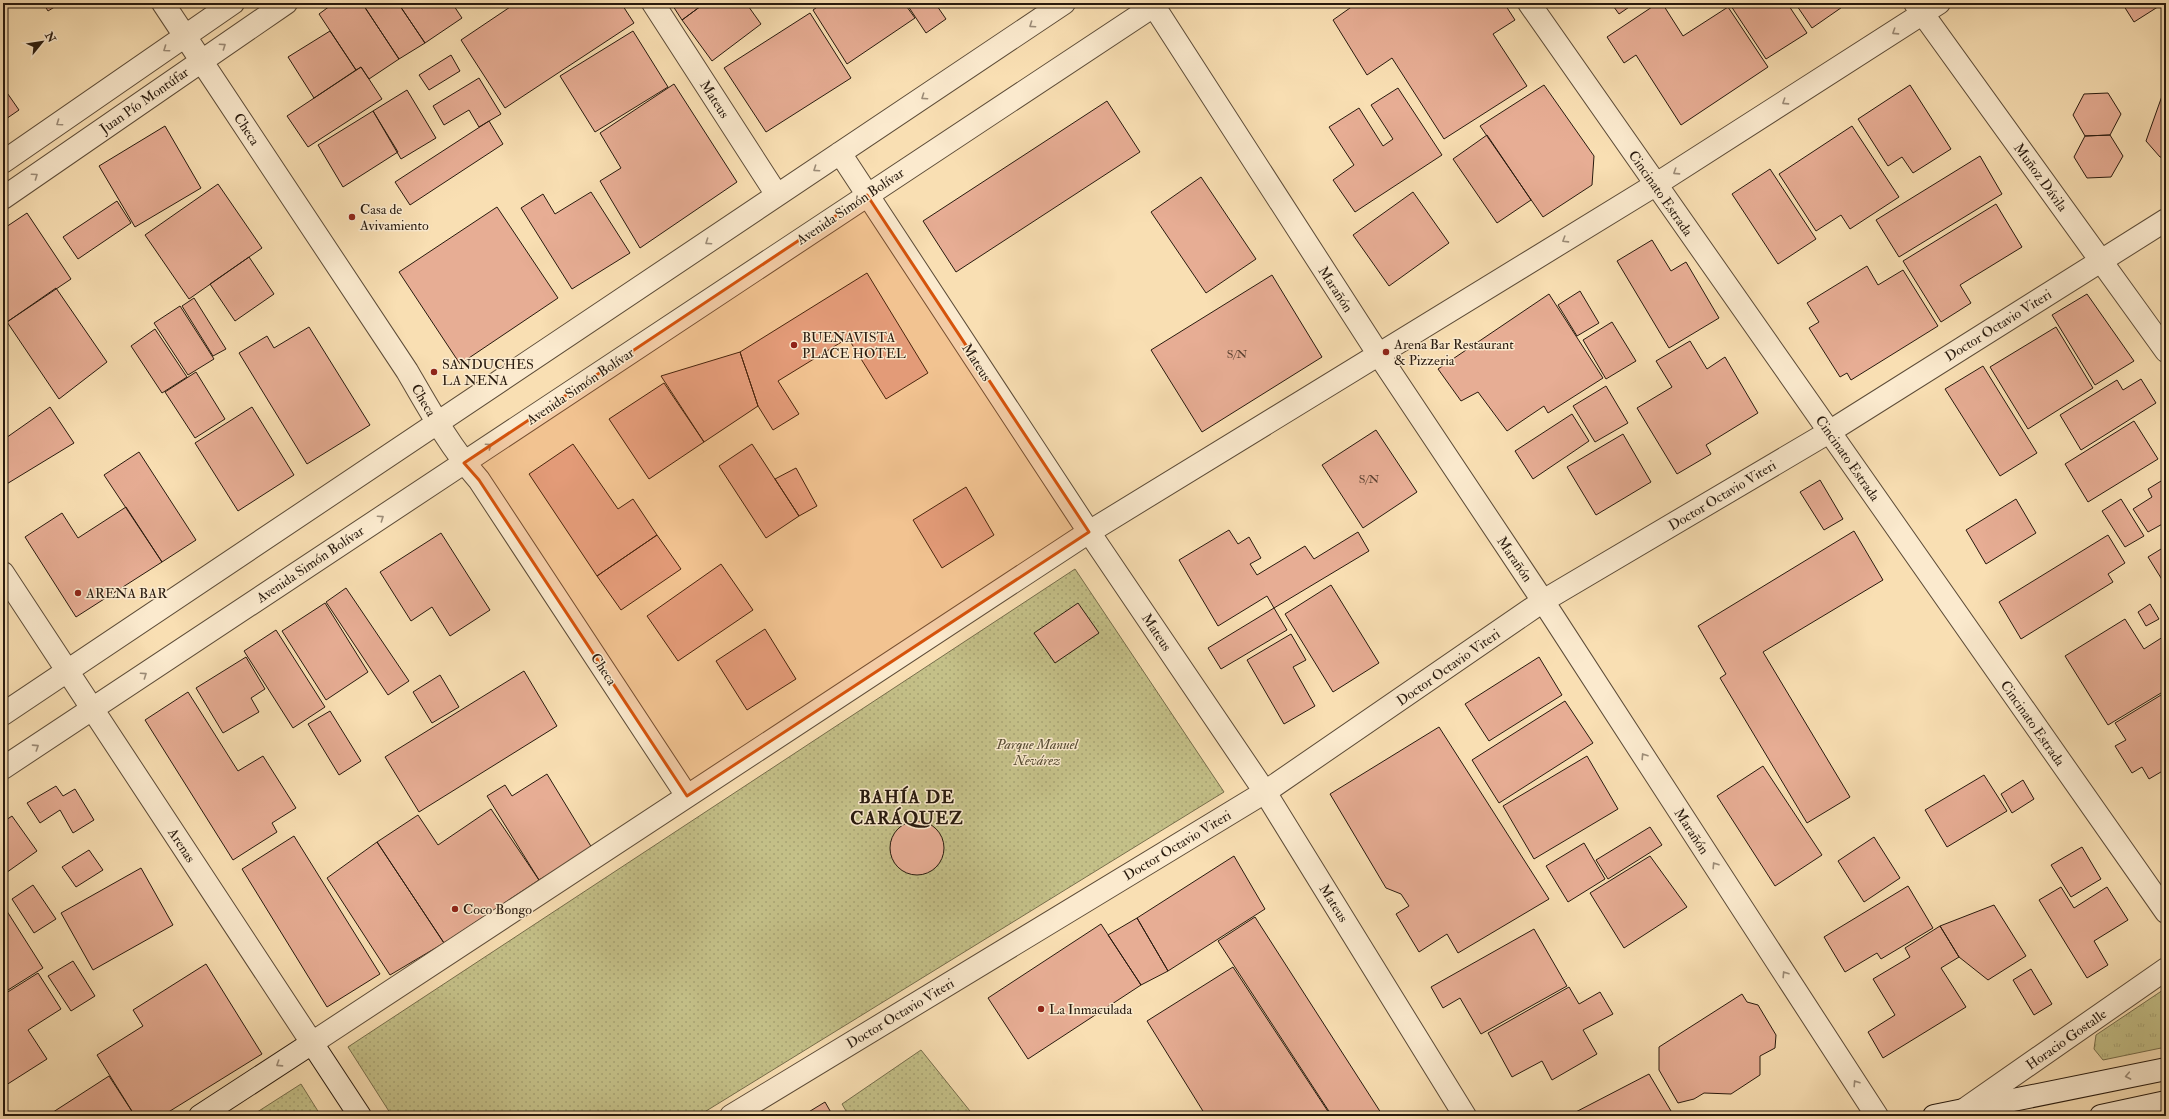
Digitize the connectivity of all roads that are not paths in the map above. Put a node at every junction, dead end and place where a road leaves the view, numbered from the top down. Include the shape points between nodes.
1 (163, 3) edge
2 (233, 3) edge
3 (286, 3) edge
4 (653, 3) edge
5 (1064, 3) edge
6 (1529, 3) edge
7 (1154, 4) edge
8 (1926, 7) edge
9 (184, 36) junction
10 (202, 60) junction
11 (840, 153) junction
12 (3, 162) edge
13 (1655, 185) junction
14 (777, 195) junction
15 (867, 195) junction
16 (3, 198) edge
17 (2166, 220) edge
18 (2102, 260) junction
19 (2166, 351) edge
20 (1379, 355) junction
21 (437, 423) junction
22 (1829, 432) junction
23 (464, 463) junction
24 (1089, 532) junction
25 (3, 573) edge
26 (1543, 601) junction
27 (67, 672) junction
28 (91, 710) junction
29 (3, 714) edge
30 (3, 768) edge
31 (1265, 792) junction
32 (687, 796) junction
33 (2166, 912) edge
34 (2166, 969) edge
35 (312, 1042) junction
36 (2166, 1068) edge
37 (2166, 1102) edge
38 (1965, 1109) junction
39 (200, 1116) edge
40 (360, 1116) edge
41 (731, 1116) edge
42 (1465, 1116) edge
43 (1878, 1116) edge
44 (1934, 1116) edge
45 (2101, 1116) edge

1 - 9 street, Checa
2 - 9 street, Juan Pío Montúfar
10 -> 3 street, Juan Pío Montúfar
4 - 14 street, Mateus
5 -> 11 street
6 - 13 street, Cincinato Estrada
7 - 15 street, Avenida Simón Bolívar
7 - 20 street, Marañón
8 -> 13 street
8 - 18 street, Muñoz Dávila
9 - 10 street, Checa
9 -> 12 street, Juan Pío Montúfar
16 -> 10 street, Juan Pío Montúfar
10 - 21 street, Checa via 407,371
11 -> 14 street
11 - 15 street, Mateus
13 -> 20 street
13 - 22 street, Cincinato Estrada
14 -> 21 street
23 -> 15 street, Avenida Simón Bolívar
15 - 24 street, Mateus
17 - 18 street, Doctor Octavio Viteri
18 - 19 street, Muñoz Dávila
18 - 22 street, Doctor Octavio Viteri
20 - 24 street
20 - 26 street, Marañón
21 - 23 street, Checa
21 - 27 street
22 - 26 street, Doctor Octavio Viteri
22 - 33 street, Cincinato Estrada
28 -> 23 street, Avenida Simón Bolívar
23 - 32 street, Checa via 479,480
24 - 31 street, Mateus
24 - 32 street
25 - 27 street, Arenas
26 - 31 street, Doctor Octavio Viteri
43 -> 26 street, Marañón
27 - 28 street, Arenas
27 - 29 street
30 -> 28 street, Avenida Simón Bolívar
28 - 35 street, Arenas
31 - 41 street, Doctor Octavio Viteri
31 - 42 street, Mateus
32 - 35 street
34 - 38 street, Horacio Gostalle
35 -> 39 street
35 - 40 street, Arenas
36 -> 38 street
37 - 45 street
38 - 44 street

